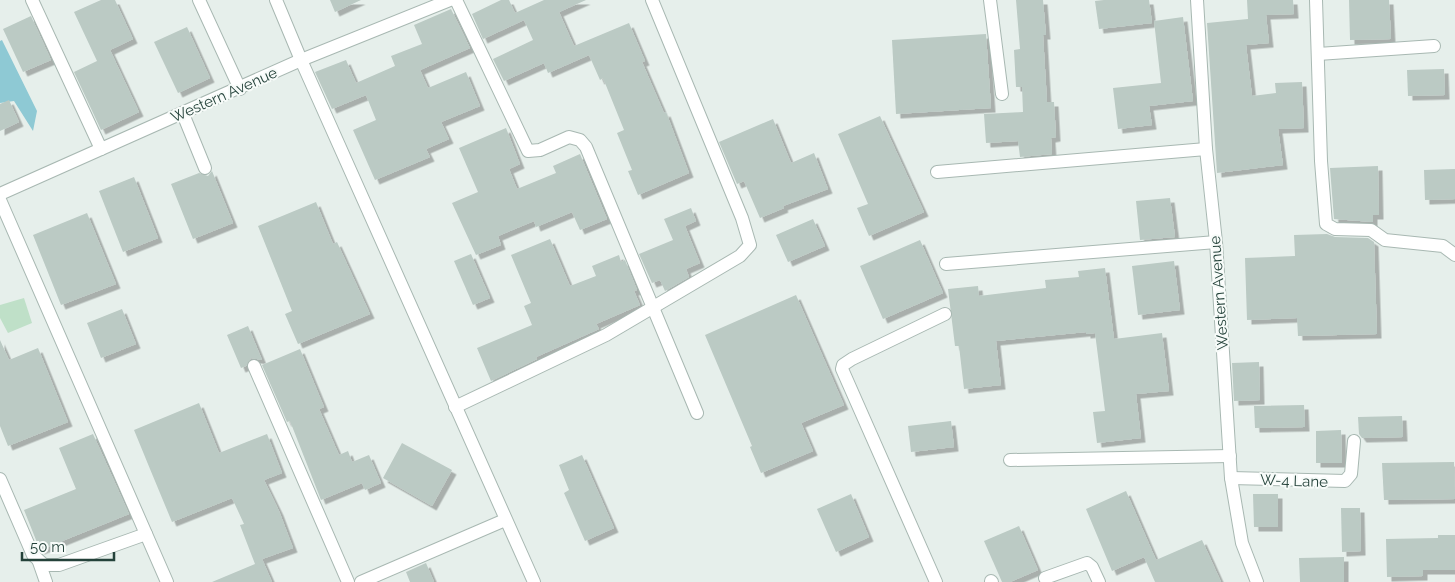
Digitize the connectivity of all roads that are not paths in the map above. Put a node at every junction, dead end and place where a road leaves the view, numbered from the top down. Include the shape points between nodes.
1 (32, 0) edge
2 (199, 0) edge
3 (276, 0) edge
4 (450, 0) edge
5 (456, 0) edge
6 (652, 0) edge
7 (990, 0) edge
8 (1197, 0) edge
9 (1316, 0) edge
10 (1434, 46) dead end
11 (1318, 54) junction
12 (301, 60) junction
13 (240, 89) junction
14 (1002, 94) dead end
15 (183, 114) junction
16 (101, 149) junction
17 (1206, 149) junction
18 (205, 168) dead end
19 (937, 172) dead end
20 (0, 194) edge
21 (0, 200) edge
22 (1216, 242) junction
23 (1455, 255) edge
24 (946, 264) dead end
25 (653, 309) junction
26 (945, 314) dead end
27 (254, 366) dead end
28 (455, 407) junction
29 (697, 413) dead end
30 (1354, 441) dead end
31 (1230, 456) junction
32 (1010, 460) dead end
33 (1230, 478) junction
34 (0, 479) edge
35 (505, 520) junction
36 (146, 534) junction
37 (39, 562) junction
38 (1045, 578) dead end
39 (46, 582) edge
40 (167, 582) edge
41 (348, 582) edge
42 (361, 582) edge
43 (534, 582) edge
44 (936, 582) edge
45 (1099, 582) edge
46 (1257, 582) edge

1 - 16 street
2 - 13 street
3 - 12 street
4 - 12 street, Western Avenue
5 - 25 street via 528,151 540,150 569,137 580,140 586,147
6 - 25 street via 742,218 750,245 740,256
7 - 14 street
8 - 17 street, Western Avenue
9 - 11 street
10 - 11 street
11 - 23 street via 1326,224 1335,229 1371,230 1385,240 1436,244
12 - 13 street, Western Avenue
12 - 28 street
13 - 15 street, Western Avenue
15 - 16 street, Western Avenue
15 - 18 street
16 - 20 street, Western Avenue
17 - 19 street
17 - 22 street, Western Avenue
21 - 36 street
22 - 24 street
22 - 31 street, Western Avenue
25 - 28 street via 580,348
25 - 29 street
26 - 44 street via 852,359 842,369
27 - 41 street
28 - 35 street
30 - 33 street, W-4 Lane via 1351,474 1345,481
31 - 32 street
31 - 33 street, Western Avenue
33 - 46 street, Western Avenue via 1237,524 1247,561
34 - 37 street
35 - 42 street
35 - 43 street
36 - 37 street via 59,565 50,567
36 - 40 street
37 - 39 street
38 - 45 street via 1087,563

